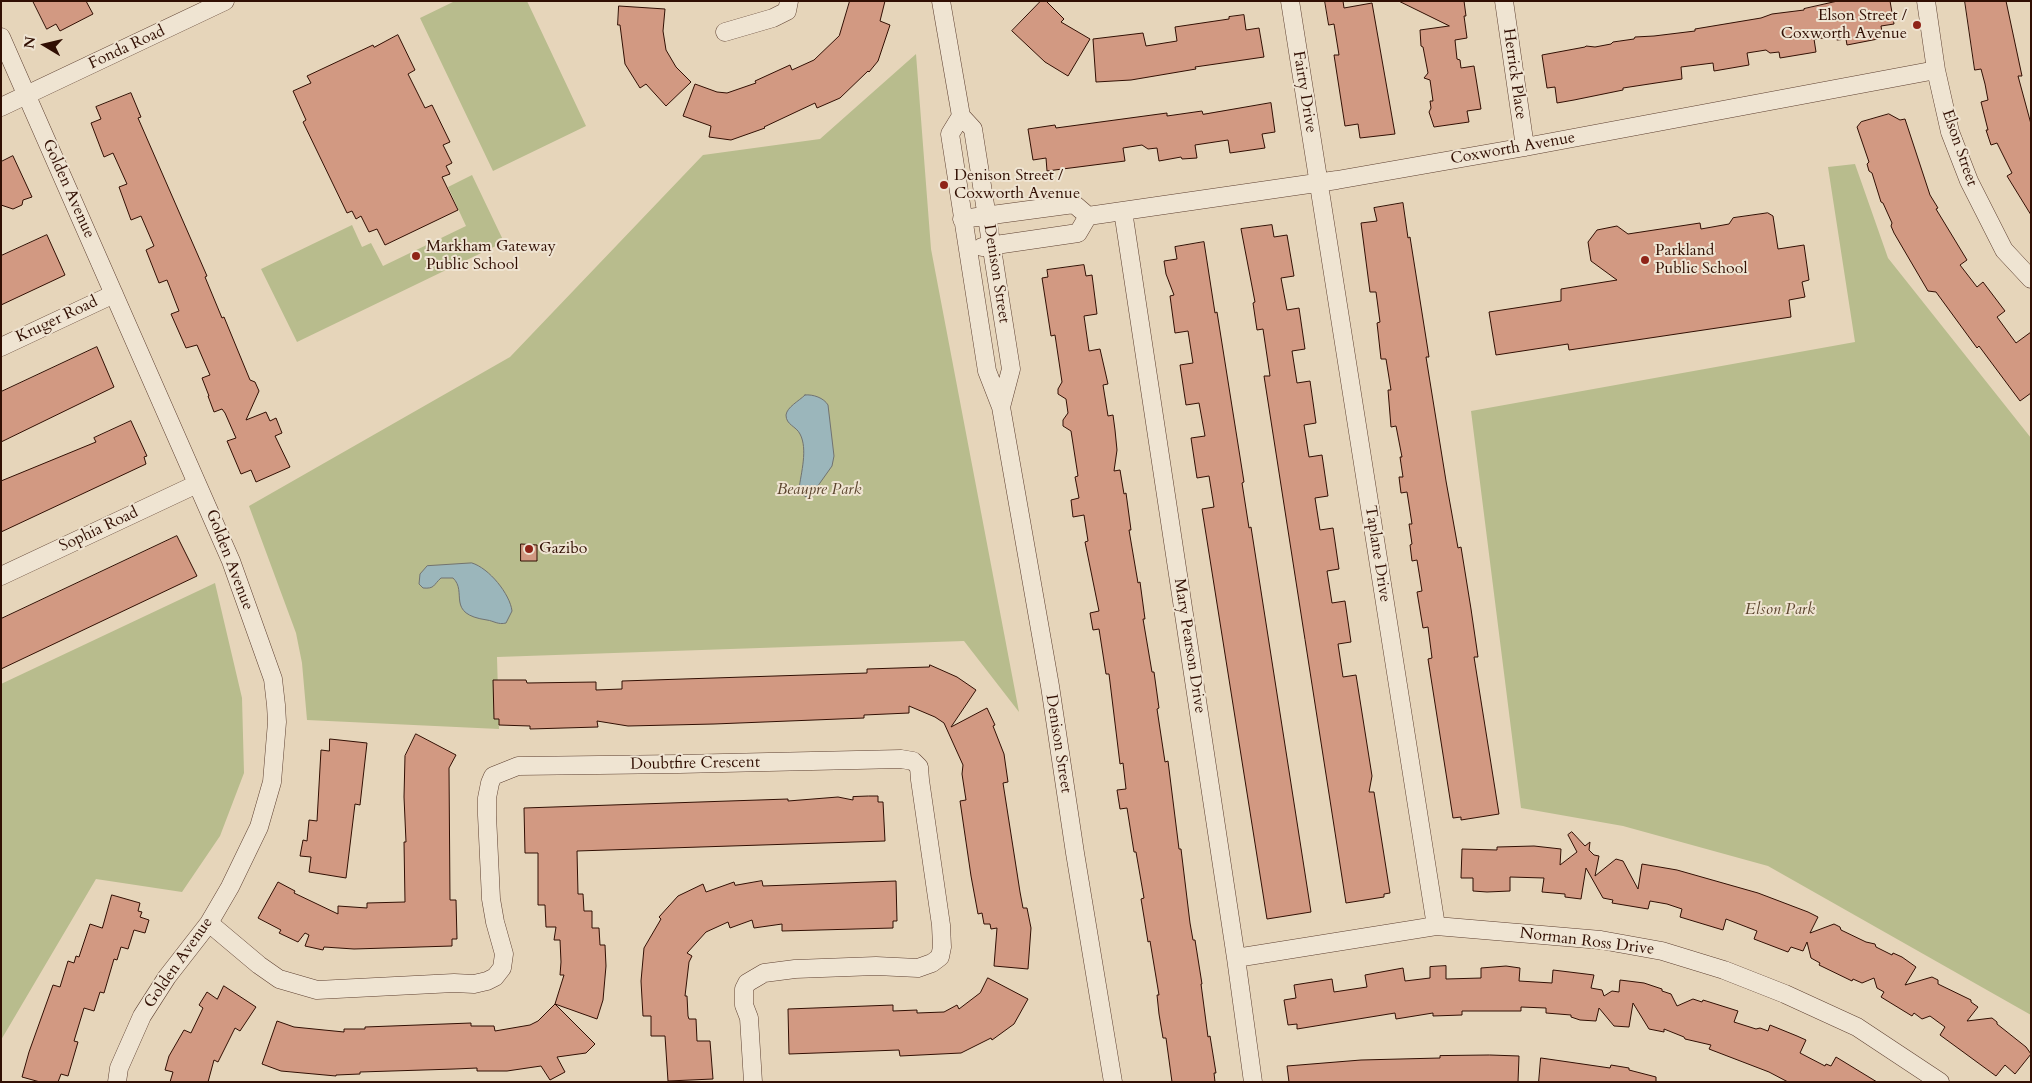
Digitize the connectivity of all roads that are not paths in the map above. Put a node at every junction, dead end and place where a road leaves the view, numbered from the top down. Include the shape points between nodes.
1 (226, 1) edge
2 (789, 1) edge
3 (942, 1) edge
4 (1290, 1) edge
5 (1504, 1) edge
6 (1926, 1) edge
7 (725, 32) dead end
8 (1, 37) edge
9 (1936, 70) junction
10 (26, 95) junction
11 (1, 107) edge
12 (961, 116) junction
13 (1525, 147) junction
14 (1319, 183) junction
15 (1123, 211) junction
16 (1088, 216) junction
17 (987, 217) junction
18 (962, 219) junction
19 (992, 246) junction
20 (968, 250) junction
21 (2031, 279) edge
22 (114, 294) junction
23 (1, 347) edge
24 (1001, 407) junction
25 (197, 484) junction
26 (1, 576) edge
27 (209, 923) junction
28 (1436, 926) junction
29 (1236, 958) junction
30 (116, 1082) edge
31 (753, 1082) edge
32 (1113, 1082) edge
33 (1253, 1082) edge
34 (1940, 1082) edge

1 - 10 street, Fonda Road
2 - 7 street via 787,11 773,18
3 - 12 street, Denison Street
4 - 14 street, Fairty Drive
5 - 13 street, Herrick Place
6 - 9 street, Elson Street
8 - 10 street, Golden Avenue
9 - 13 street, Coxworth Avenue
9 - 21 street, Elson Street via 1950,132 1969,181 2004,250
10 - 11 street, Fonda Road
10 - 22 street, Golden Avenue
12 - 17 street, Denison Street via 974,129
12 - 18 street, Denison Street via 950,134
13 - 14 street, Coxworth Avenue
14 - 15 street, Coxworth Avenue
14 - 28 street, Taplane Drive
15 - 16 street, Coxworth Avenue
15 - 29 street, Mary Pearson Drive
16 - 17 street via 1074,204
16 - 19 street via 1078,233
17 - 18 street
17 - 19 street, Denison Street
18 - 20 street, Denison Street
19 - 20 street
19 - 24 street, Denison Street via 1011,369
20 - 24 street, Denison Street via 987,371
22 - 23 street, Kruger Road
22 - 25 street, Golden Avenue
24 - 32 street, Denison Street via 1050,686
25 - 26 street, Sophia Road
25 - 27 street, Golden Avenue via 231,561 273,679 277,722 272,782 259,827
27 - 30 street, Golden Avenue via 167,977 142,1016
27 - 31 street, Doubtfire Crescent via 279,978 317,990 454,982 474,984 495,977 502,968 504,954 491,890 487,798 493,776 518,766 913,761 919,768 941,925 940,957 918,968 795,969 764,973 747,983 744,1004 749,1018
28 - 29 street, Norman Ross Drive
28 - 34 street, Norman Ross Drive via 1601,940 1662,951 1784,994 1857,1026
29 - 33 street, Mary Pearson Drive

